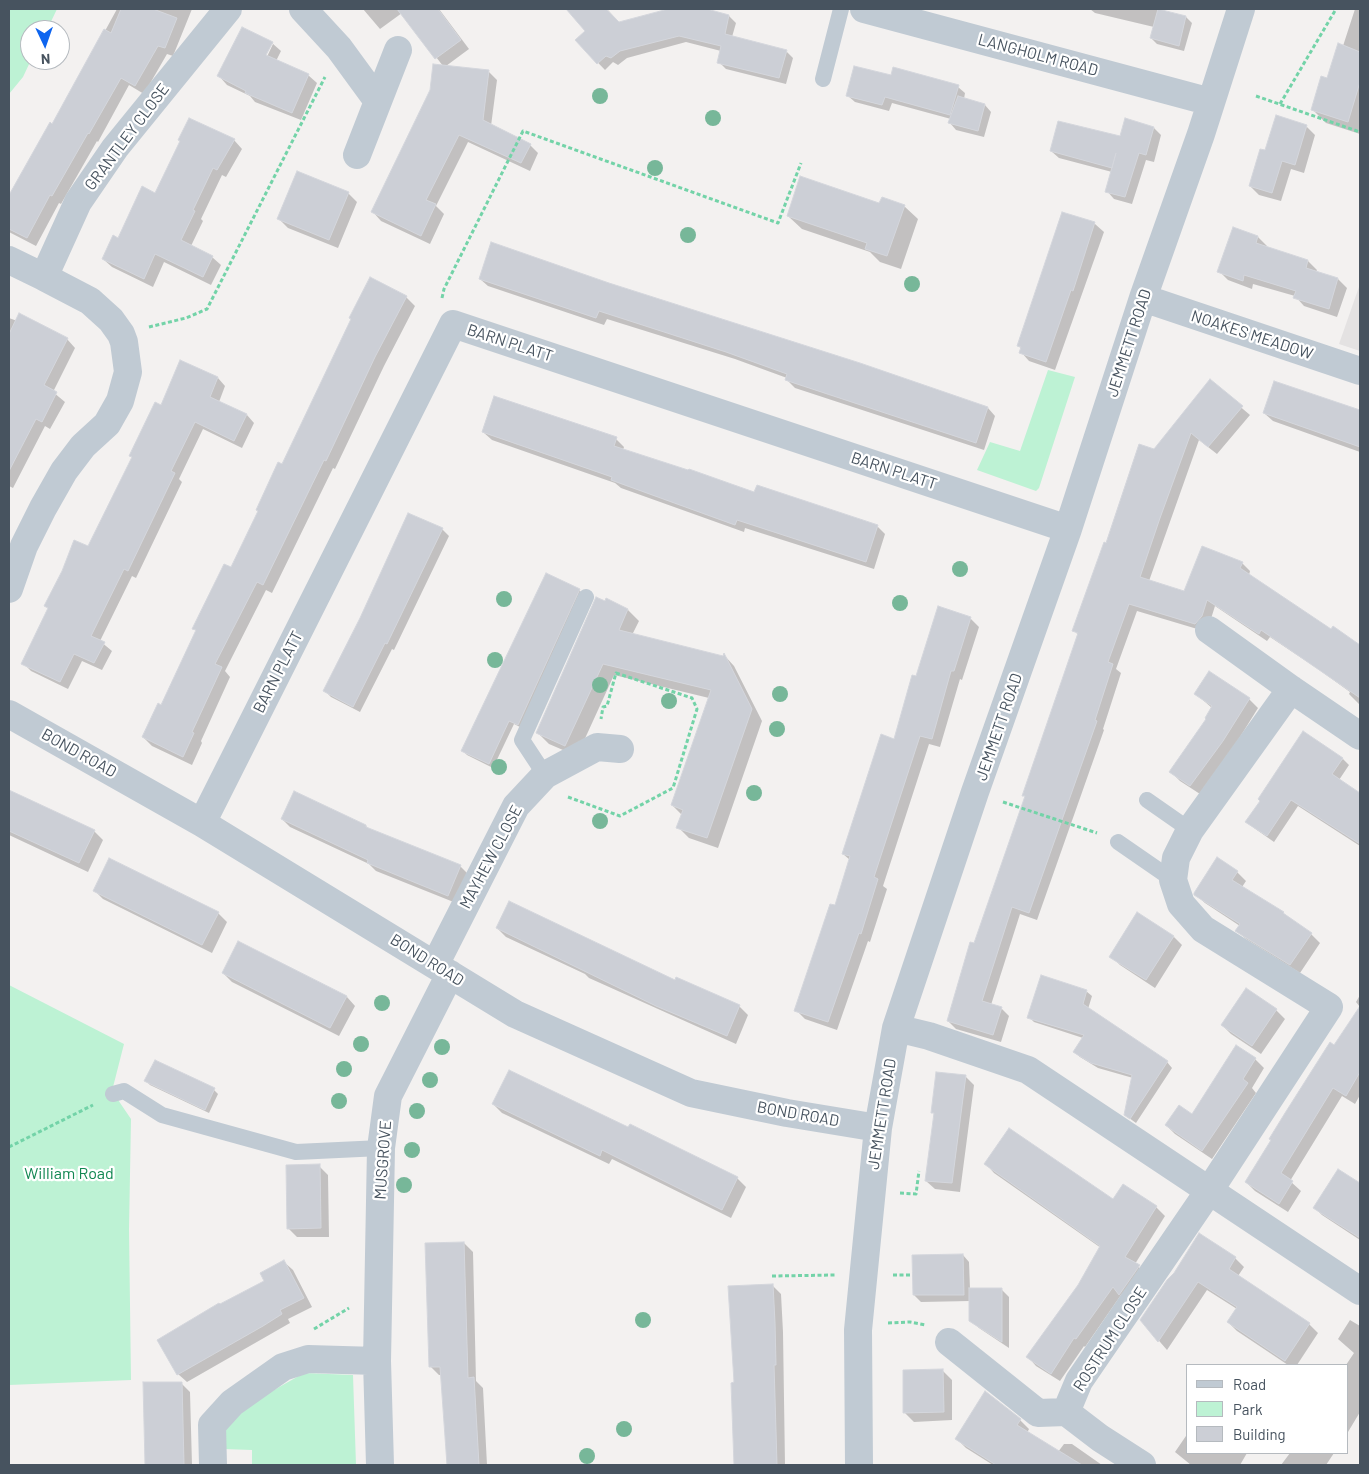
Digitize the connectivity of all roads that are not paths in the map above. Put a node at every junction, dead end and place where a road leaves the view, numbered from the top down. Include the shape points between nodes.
1 (228, 9) edge
2 (303, 9) edge
3 (841, 9) edge
4 (864, 9) edge
5 (1242, 9) edge
6 (398, 50) dead end
7 (823, 79) dead end
8 (377, 100) junction
9 (1211, 102) junction
10 (357, 155) dead end
11 (9, 260) edge
12 (44, 276) junction
13 (1143, 298) junction
14 (1360, 371) edge
15 (1068, 529) junction
16 (9, 588) edge
17 (586, 597) dead end
18 (1209, 630) dead end
19 (1291, 689) junction
20 (9, 714) edge
21 (1360, 736) edge
22 (620, 749) dead end
23 (544, 775) junction
24 (1148, 800) dead end
25 (202, 822) junction
26 (1190, 830) junction
27 (1118, 842) road end
28 (1173, 880) junction
29 (443, 969) junction
30 (896, 1028) junction
31 (114, 1094) road end
32 (878, 1128) junction
33 (381, 1148) junction
34 (1209, 1191) junction
35 (1360, 1291) edge
36 (949, 1342) road end
37 (377, 1361) junction
38 (1066, 1412) junction
39 (213, 1465) edge
40 (380, 1465) edge
41 (859, 1465) edge
42 (1142, 1465) edge

1 - 12 street, GRANTLEY CLOSE via 115,148 78,202
2 - 8 street via 339,48
3 - 7 lane
4 - 9 street, LANGHOLM ROAD
5 - 9 street, JEMMETT ROAD
6 - 8 street
8 - 10 street
9 - 13 street, JEMMETT ROAD
11 - 12 street
12 - 16 street via 90,301 111,320 121,334 128,372 120,401 108,424 83,446 64,470 24,546
13 - 14 street, NOAKES MEADOW
13 - 15 street, JEMMETT ROAD
15 - 25 street, BARN PLATT via 452,324
15 - 30 street, JEMMETT ROAD
17 - 23 lane via 522,740
18 - 19 street
19 - 21 street
19 - 26 street
20 - 25 street, BOND ROAD
22 - 23 street, MAYHEW CLOSE via 597,747
23 - 29 street, MAYHEW CLOSE via 516,806
24 - 26 lane
25 - 29 street, BOND ROAD
26 - 28 street via 1176,858
27 - 28 lane
28 - 34 street, ROSTRUM CLOSE via 1181,904 1203,929 1329,1007
29 - 32 street, BOND ROAD via 515,1014 691,1093
29 - 33 street, MUSGROVE via 388,1096
30 - 32 street, JEMMETT ROAD
30 - 34 street via 1028,1070
31 - 33 lane via 124,1091 162,1115 296,1152
32 - 41 street, JEMMETT ROAD via 875,1275 858,1330
33 - 37 street, MUSGROVE
34 - 35 street
34 - 38 street, ROSTRUM CLOSE via 1078,1381
36 - 38 street via 1038,1413
37 - 39 street via 308,1359 283,1368 232,1403 212,1425
37 - 40 street, MUSGROVE
38 - 42 street

